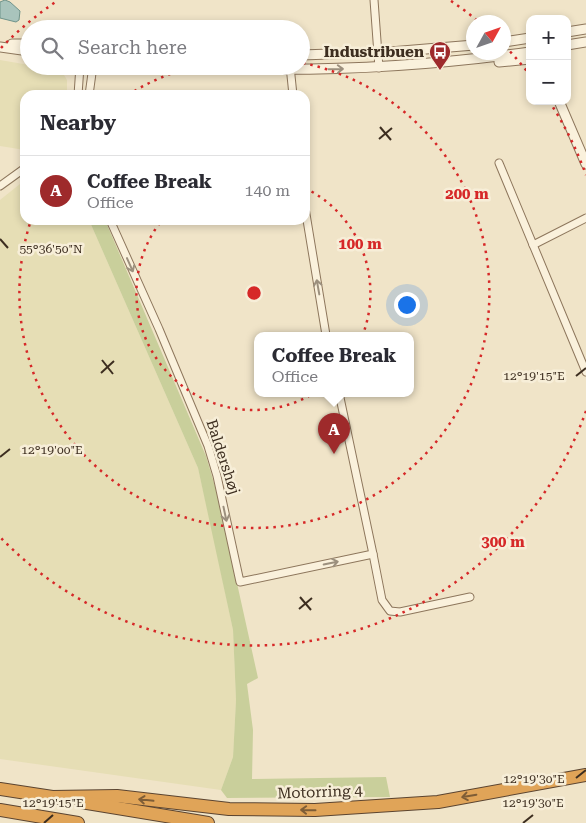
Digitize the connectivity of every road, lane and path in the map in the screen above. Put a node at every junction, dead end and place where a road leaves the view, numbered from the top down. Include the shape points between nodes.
1 (374, 0) edge
2 (586, 29) edge
3 (571, 31) edge
4 (526, 39) edge
5 (511, 41) edge
6 (586, 42) edge
7 (20, 45) edge
8 (571, 45) edge
9 (0, 46) edge
10 (466, 46) edge
11 (20, 49) edge
12 (377, 53) junction
13 (526, 53) edge
14 (310, 55) edge
15 (526, 59) edge
16 (462, 61) junction
17 (310, 68) edge
18 (379, 68) junction
19 (79, 75) edge
20 (92, 75) edge
21 (291, 75) edge
22 (78, 90) edge
23 (90, 90) edge
24 (292, 90) edge
25 (561, 105) edge
26 (499, 163) dead end
27 (586, 164) edge
28 (20, 172) edge
29 (0, 186) edge
30 (586, 218) edge
31 (112, 225) edge
32 (308, 225) edge
33 (533, 245) junction
34 (326, 332) edge
35 (586, 372) edge
36 (339, 397) edge
37 (372, 554) junction
38 (470, 597) dead end
39 (586, 775) edge
40 (0, 789) edge
41 (52, 797) junction
42 (0, 810) edge
43 (78, 823) edge
44 (208, 823) edge

1 - 12 street
2 - 3 street
4 - 5 street
6 - 8 street
7 - 9 street
9 - 11 street
10 - 12 street
12 - 14 street
12 - 18 street
13 - 16 street
15 - 16 street via 480,64
16 - 18 street
17 -> 18 street
19 - 22 street
20 - 23 street
21 - 24 street
25 - 27 street
26 - 33 street
28 - 29 street
30 - 33 street
31 -> 37 street, Baldershøj via 208,446 218,476 240,582
34 -> 32 street
33 - 35 street
36 - 37 street
37 - 38 street via 382,600 390,611 400,612
39 -> 41 highway, Motorring 4 via 438,802 316,810 229,808 117,796
40 - 41 highway
41 - 44 highway
42 - 43 highway

